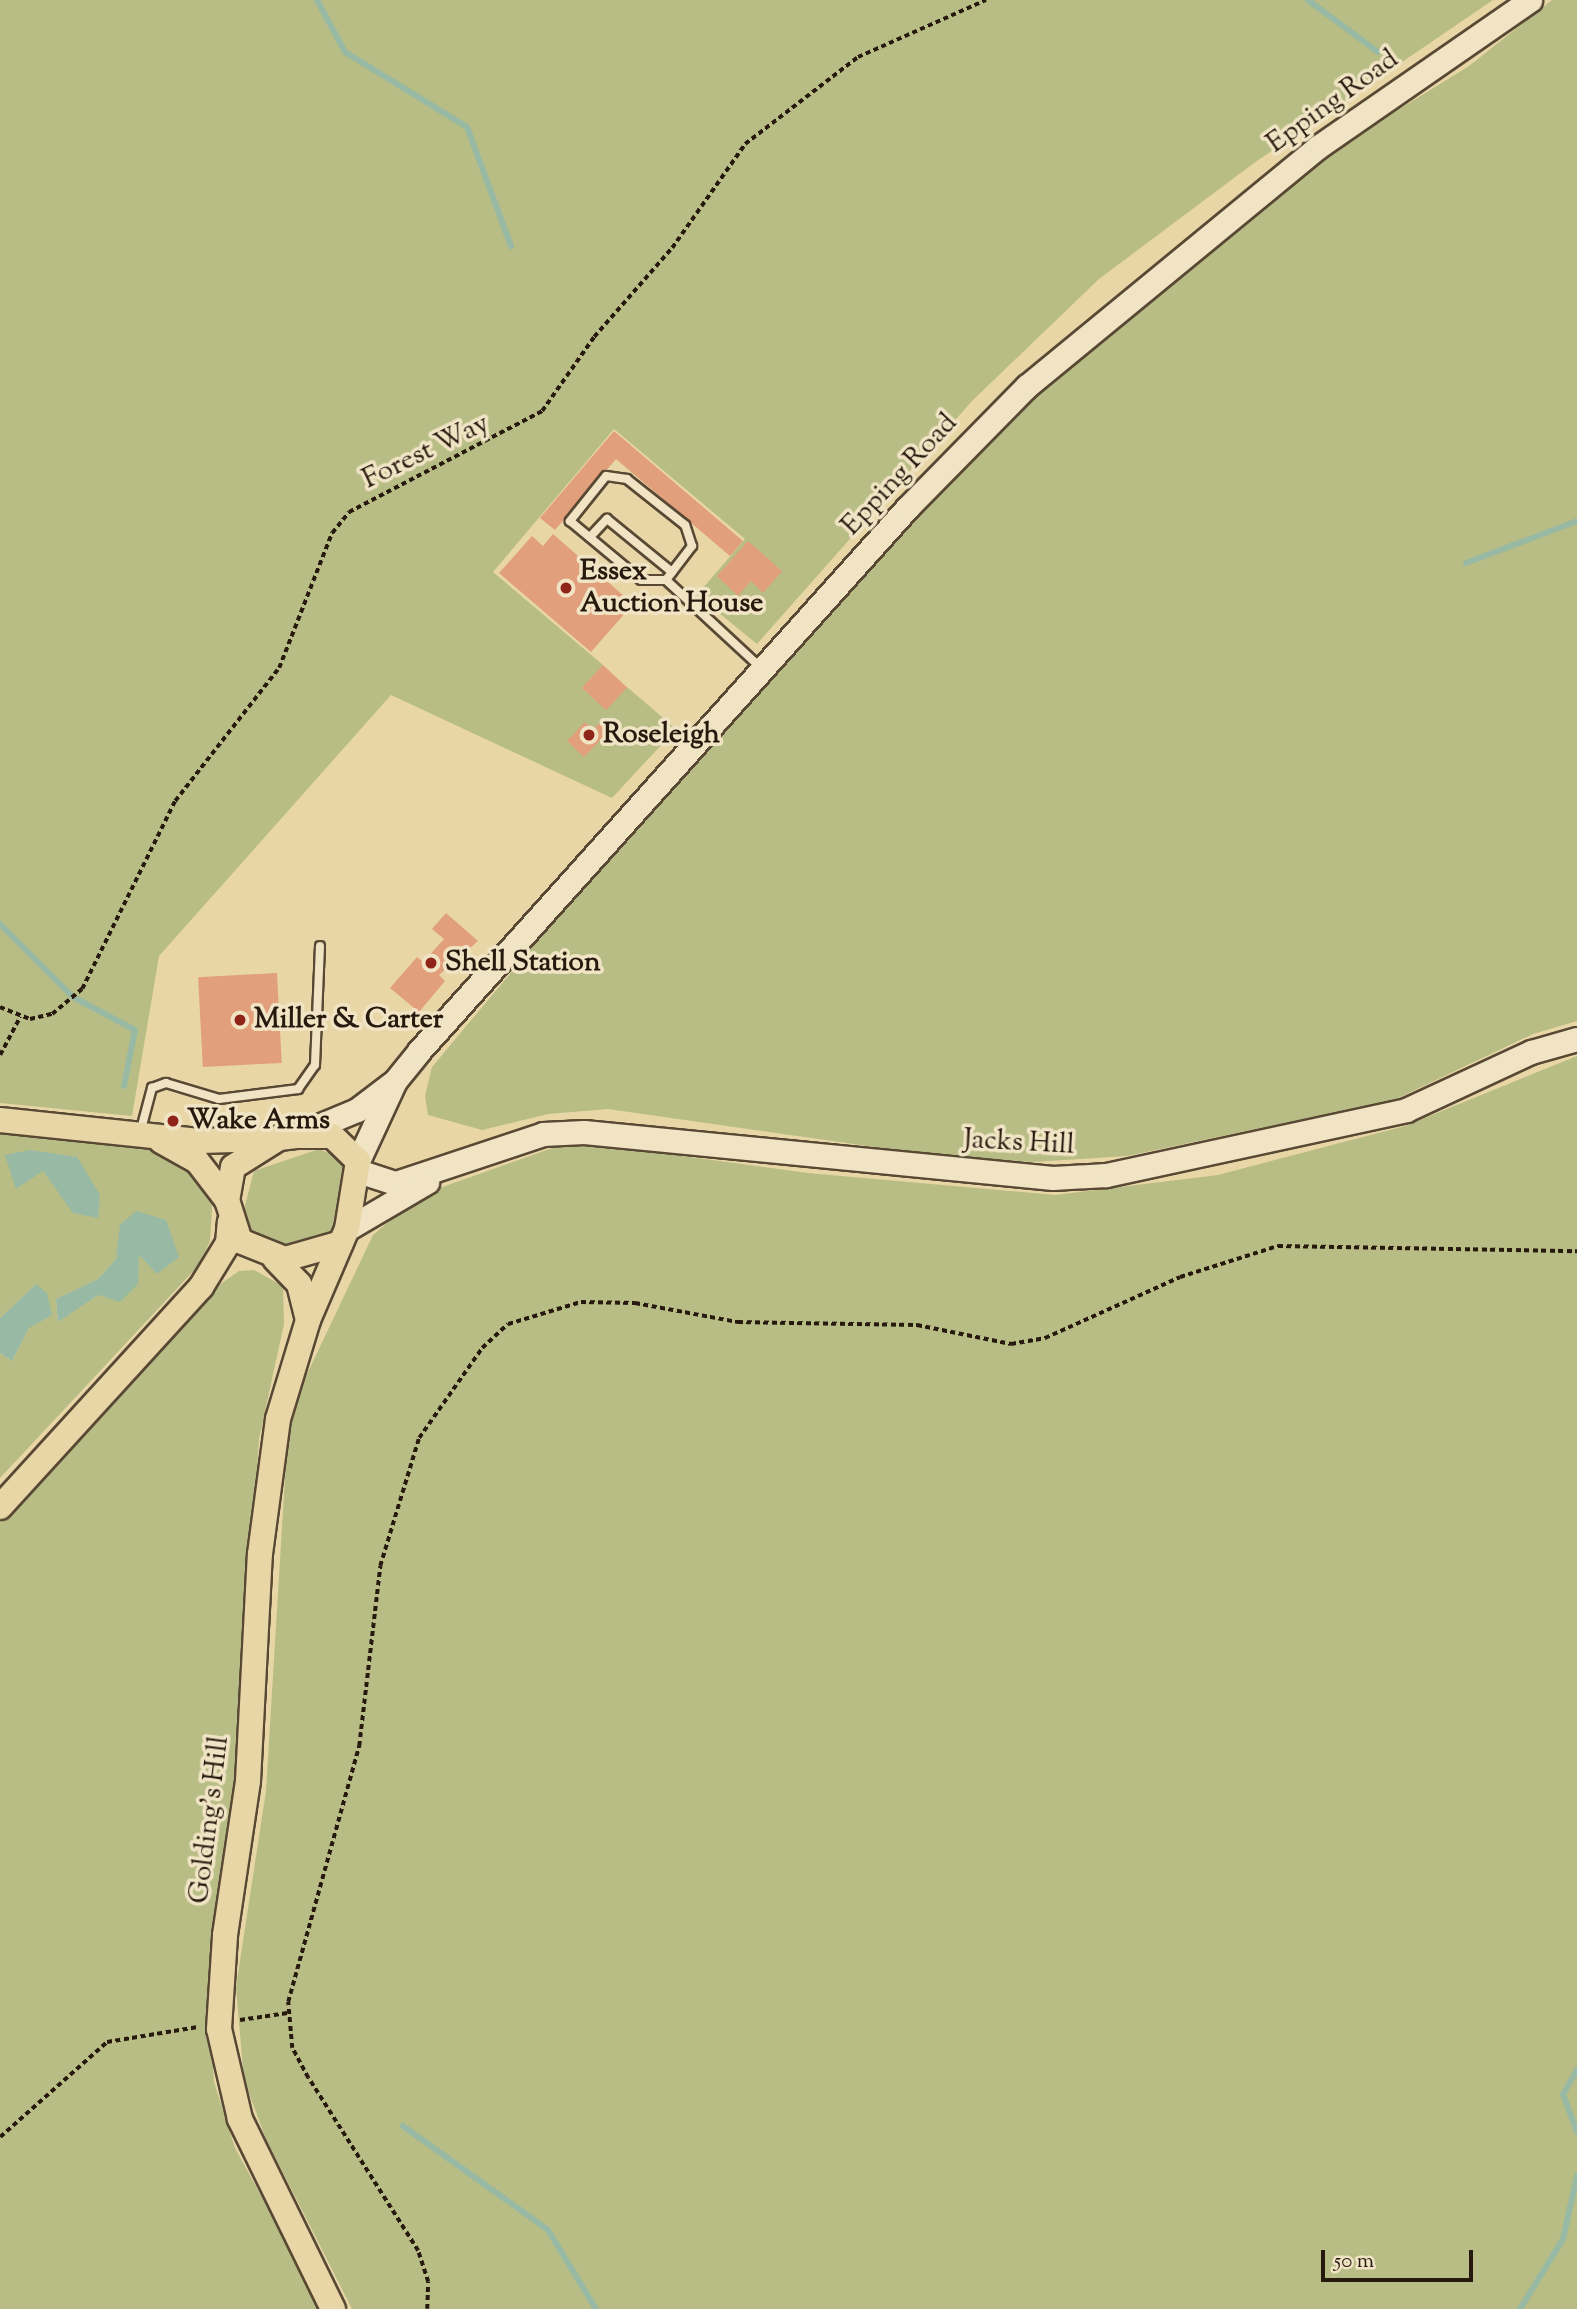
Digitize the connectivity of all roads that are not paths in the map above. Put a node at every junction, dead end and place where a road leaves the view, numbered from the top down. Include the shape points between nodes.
1 (1530, 0) edge
2 (590, 537) junction
3 (672, 572) junction
4 (666, 580) junction
5 (762, 669) junction
6 (320, 946) dead end
7 (1577, 1039) edge
8 (395, 1081) junction
9 (0, 1120) edge
10 (146, 1136) junction
11 (287, 1137) junction
12 (358, 1166) junction
13 (445, 1171) junction
14 (228, 1211) junction
15 (344, 1236) junction
16 (268, 1256) junction
17 (201, 1287) junction
18 (308, 1320) junction
19 (0, 1507) edge
20 (333, 2309) edge

1 - 5 main road, Epping Road via 1318,147 1112,311 916,499
2 - 3 lane via 607,519
2 - 3 lane via 570,521 606,476 627,479 685,525 692,546
2 - 4 lane via 641,580
3 - 4 lane
4 - 5 lane
5 - 8 main road, Epping Road
6 - 10 lane via 316,1051 308,1079 283,1095 219,1099 166,1083 152,1088
7 - 13 main road, Jacks Hill via 1531,1052 1406,1110 1106,1175 1053,1178 584,1132 543,1134
8 - 11 main road, Epping Road via 357,1110
8 - 12 main road, Epping Road
9 - 10 main road
10 - 11 main road
10 - 14 main road via 197,1161
11 - 12 main road via 332,1136
11 - 14 main road via 233,1167
12 - 13 main road via 396,1183
12 - 15 main road
13 - 15 main road
14 - 16 main road via 240,1241
14 - 17 main road via 228,1243
15 - 16 main road via 303,1259
15 - 18 main road, Golding's Hill
16 - 17 main road via 240,1258
16 - 18 main road via 299,1284
17 - 19 main road
18 - 20 main road, Golding's Hill via 278,1419 260,1554 248,1782 219,2023 240,2119

